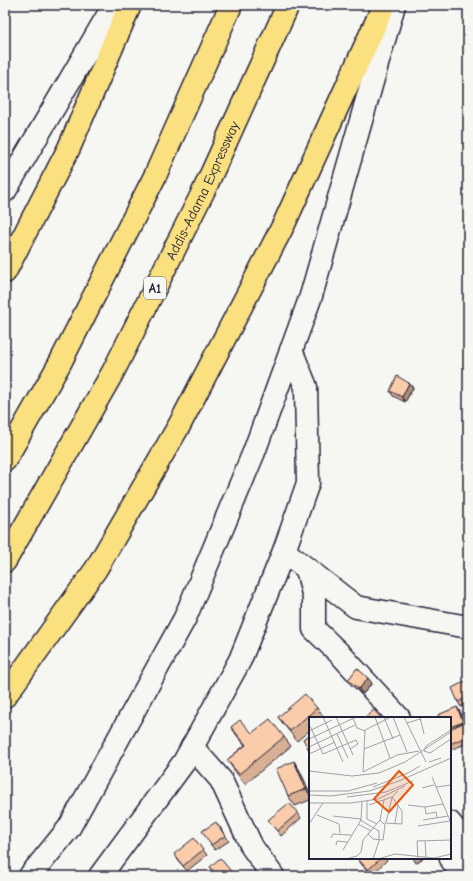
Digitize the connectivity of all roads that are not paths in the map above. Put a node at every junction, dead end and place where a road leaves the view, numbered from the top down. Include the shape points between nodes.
1 (114, 5) edge
2 (130, 5) edge
3 (232, 5) edge
4 (288, 5) edge
5 (384, 5) edge
6 (394, 5) edge
7 (5, 191) edge
8 (5, 272) edge
9 (291, 350) junction
10 (5, 460) edge
11 (284, 552) junction
12 (5, 561) edge
13 (307, 569) junction
14 (468, 626) edge
15 (5, 696) edge
16 (398, 717) edge
17 (192, 747) junction
18 (451, 824) edge
19 (451, 859) edge
20 (451, 859) edge
21 (30, 876) edge
22 (100, 876) edge
23 (273, 876) edge
24 (462, 876) edge

1 - 7 street
2 - 8 highway via 69,148
3 - 10 highway via 155,176 60,363
4 - 12 highway, Addis-Adama Expressway / A1 via 205,188 113,372
5 - 15 highway via 284,224 180,424 96,569
6 - 9 street via 311,296
9 - 11 street via 306,387 308,483
9 - 21 street via 254,452 185,618 69,828
11 - 13 street
11 - 17 street via 240,660
13 - 14 street via 356,607
13 - 16 street via 314,598 314,629
17 - 22 street via 184,762
17 - 23 street via 221,780 252,847
18 - 20 street via 461,838
19 - 24 street

